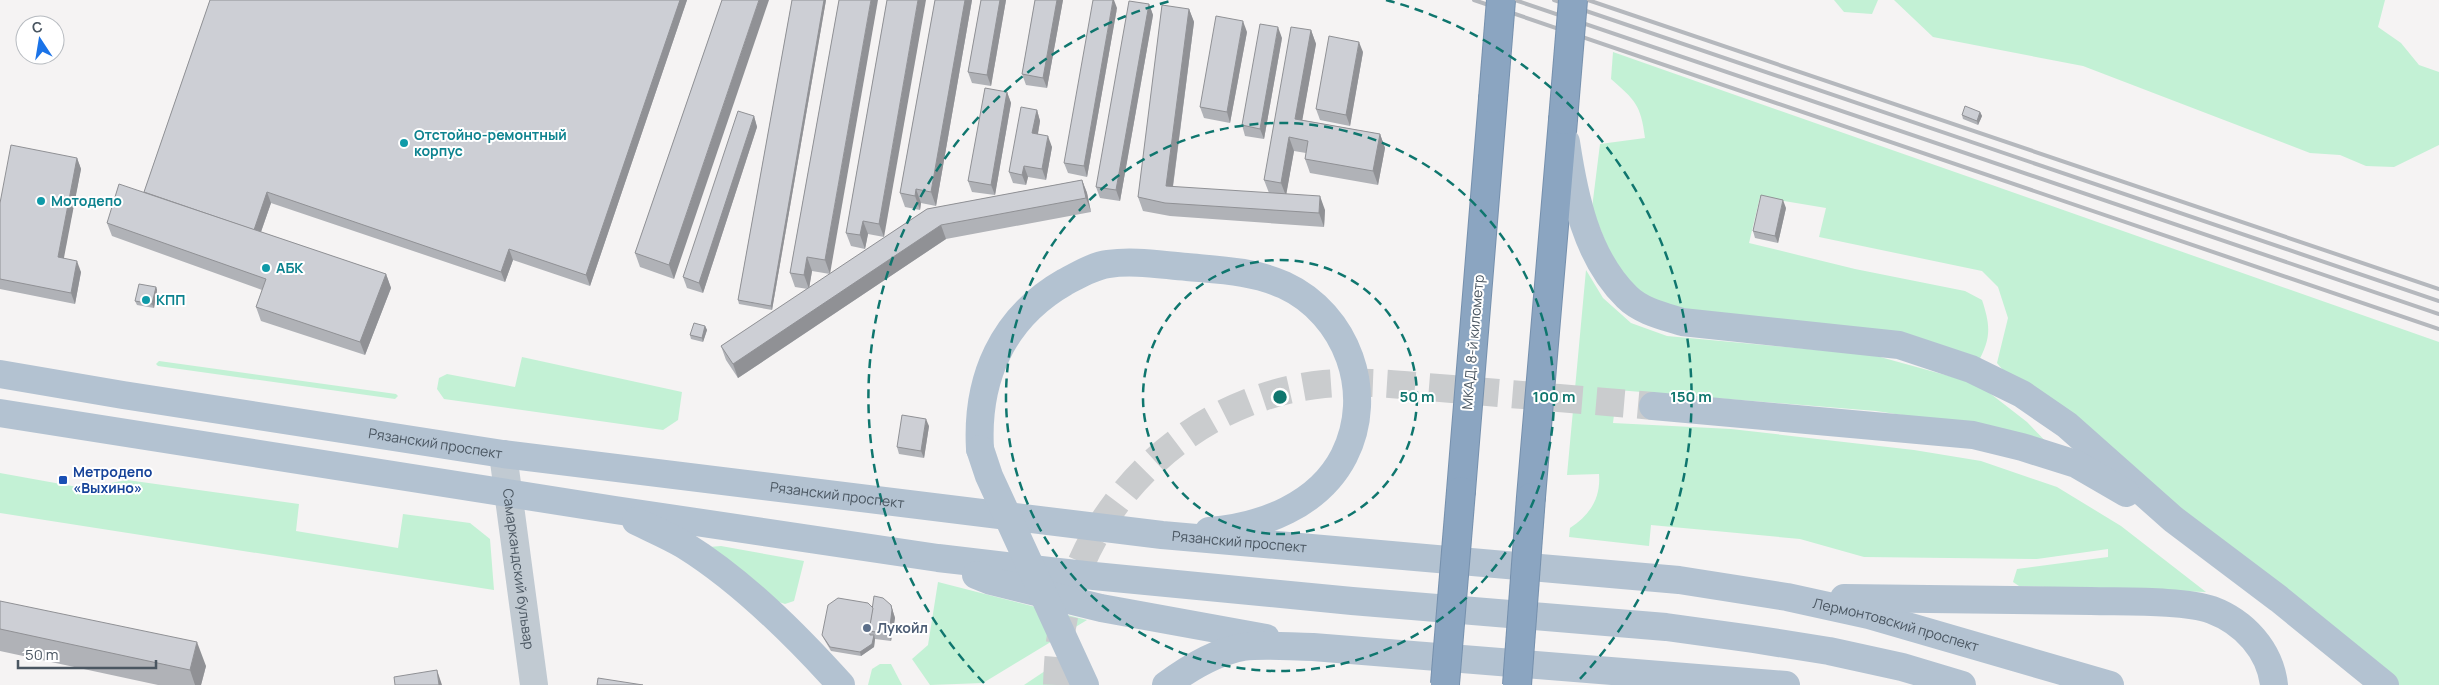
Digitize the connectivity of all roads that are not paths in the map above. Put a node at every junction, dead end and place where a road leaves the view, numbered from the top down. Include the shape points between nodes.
1 (1501, 0) edge
2 (1573, 0) edge
3 (1563, 120) junction
4 (0, 374) edge
5 (1653, 406) tunnel mouth
6 (0, 413) edge
7 (503, 454) junction
8 (508, 493) junction
9 (615, 510) junction
10 (2172, 519) junction
11 (1162, 535) junction
12 (938, 558) junction
13 (1678, 580) joint
14 (1787, 597) junction
15 (1314, 647) junction
16 (1745, 684) edge
17 (534, 685) edge
18 (841, 685) edge
19 (1085, 685) edge
20 (1166, 685) edge
21 (1445, 685) edge
22 (1517, 685) edge
23 (1786, 685) edge
24 (1962, 685) edge
25 (2110, 685) edge
26 (2274, 685) edge
27 (2385, 685) edge

1 - 21 highway, МКАД, 8-й километр, bridge
2 - 3 highway, bridge
3 - 10 main road via 1570,170 1592,246 1627,298 1649,312 1682,322 1899,345 1971,369 2022,394 2067,425
3 - 22 highway, bridge
4 - 7 main road, Рязанский проспект
5 - 10 main road via 1973,436 2076,464
6 - 8 main road
7 - 8 street, Самаркандский бульвар
7 - 11 main road, Рязанский проспект
8 - 9 main road
8 - 17 street, Самаркандский бульвар
9 - 12 main road
9 - 18 main road via 684,545 727,576 768,611
10 - 27 main road via 2279,599
11 - 13 main road, Рязанский проспект
11 - 19 main road, bridge via 1220,530 1293,508 1327,482 1349,446 1358,406 1353,364 1333,326 1302,296 1284,286 1242,272 1132,262 1106,264 1081,273 1038,300 1003,342 990,367 978,421 980,449 989,476
12 - 15 main road via 991,581 1101,608
12 - 24 main road via 1352,601 1666,627 1829,651 1902,667
13 - 14 main road, Лермонтовский проспект
14 - 25 main road, Лермонтовский проспект via 1868,615
14 - 26 main road via 2194,606 2239,624 2261,649
15 - 16 main road
15 - 20 main road via 1243,647 1216,655 1185,670
16 - 23 main road

